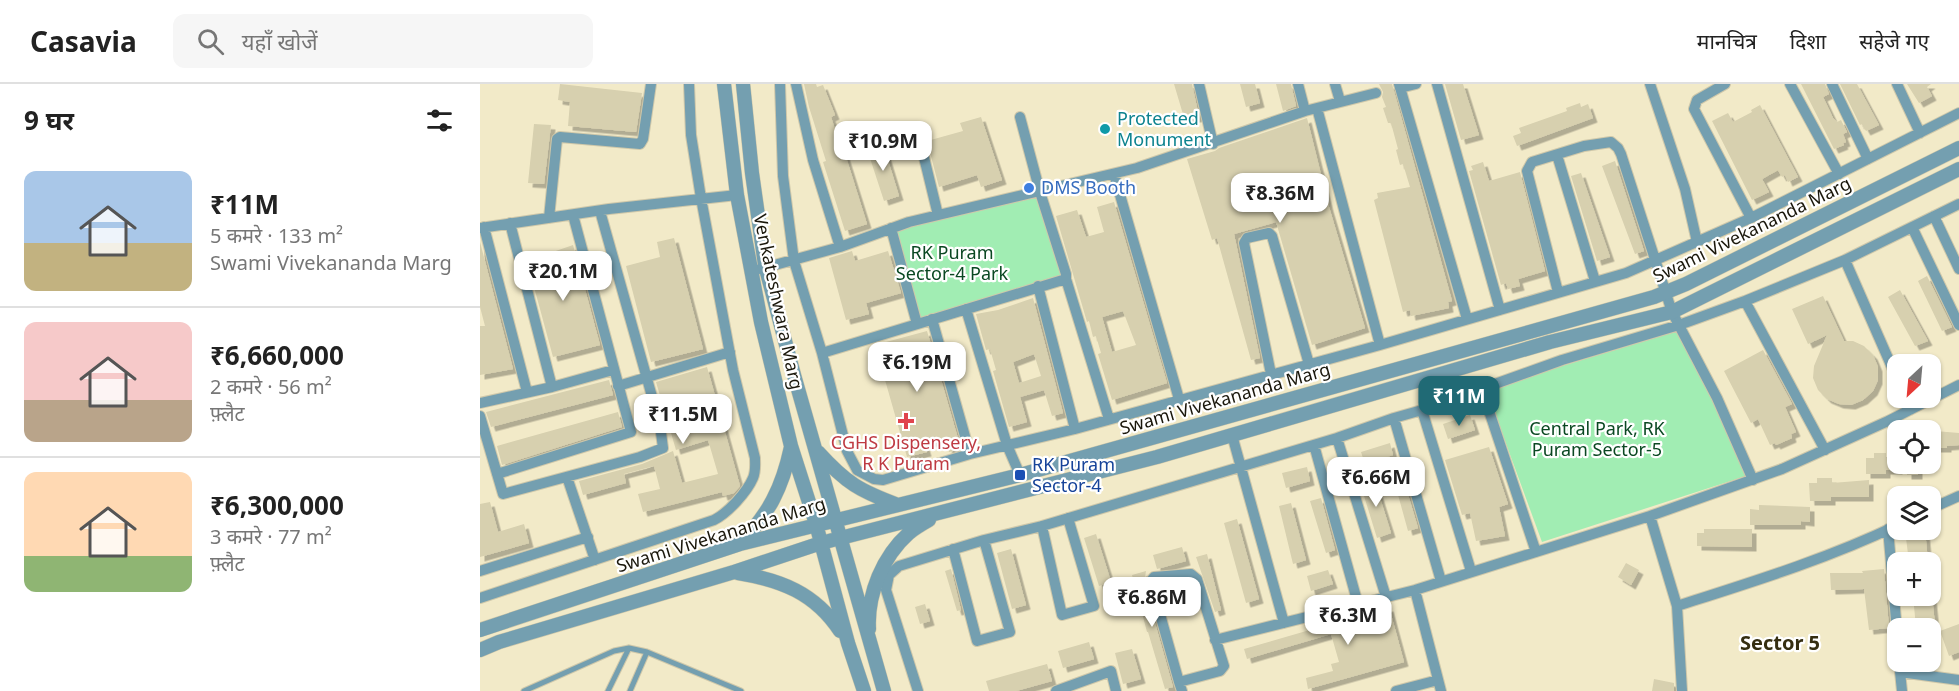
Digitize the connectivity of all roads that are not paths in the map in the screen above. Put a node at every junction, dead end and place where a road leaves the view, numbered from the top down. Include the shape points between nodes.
1 (651, 84) edge
2 (689, 84) edge
3 (724, 84) edge
4 (743, 84) edge
5 (780, 84) edge
6 (787, 84) edge
7 (796, 84) edge
8 (1199, 84) edge
9 (1298, 84) edge
10 (1335, 84) edge
11 (1416, 84) edge
12 (1437, 84) edge
13 (1650, 84) edge
14 (1725, 84) edge
15 (1790, 84) edge
16 (1832, 84) edge
17 (1897, 84) edge
18 (1400, 86) edge
19 (1376, 93) dead end
20 (1340, 101) junction
21 (1317, 108) junction
22 (1305, 111) junction
23 (1959, 113) edge
24 (1020, 117) dead end
25 (1920, 133) junction
26 (1213, 144) junction
27 (921, 145) dead end
28 (1959, 148) edge
29 (1557, 154) junction
30 (1868, 159) junction
31 (1959, 169) edge
32 (1114, 174) junction
33 (1839, 174) junction
34 (1040, 192) junction
35 (737, 195) junction
36 (701, 198) junction
37 (1959, 204) edge
38 (600, 211) junction
39 (573, 215) junction
40 (938, 215) junction
41 (1934, 216) junction
42 (549, 218) junction
43 (1751, 218) junction
44 (510, 223) junction
45 (1912, 227) junction
46 (482, 228) edge
47 (891, 228) junction
48 (1697, 242) junction
49 (840, 247) junction
50 (1656, 260) junction
51 (1845, 260) junction
52 (795, 261) junction
53 (766, 268) junction
54 (1959, 269) edge
55 (752, 271) junction
56 (1066, 279) junction
57 (1594, 281) junction
58 (1038, 286) junction
59 (1558, 292) junction
60 (1665, 293) junction
61 (1745, 301) junction
62 (966, 309) junction
63 (1500, 310) junction
64 (1672, 312) junction
65 (932, 319) junction
66 (1467, 320) junction
67 (917, 324) junction
68 (1679, 325) junction
69 (1959, 325) edge
70 (1380, 345) junction
71 (730, 352) junction
72 (822, 353) junction
73 (1887, 356) edge
74 (1309, 364) junction
75 (613, 370) junction
76 (1271, 374) junction
77 (647, 379) junction
78 (1959, 385) edge
79 (552, 387) junction
80 (618, 387) junction
81 (1482, 390) junction
82 (527, 392) junction
83 (1179, 399) junction
84 (480, 403) edge
85 (1422, 410) junction
86 (1910, 410) joint
87 (480, 416) edge
88 (1394, 418) junction
89 (1109, 419) junction
90 (1075, 429) junction
91 (1232, 435) junction
92 (1337, 438) junction
93 (1314, 445) junction
94 (791, 446) junction
95 (1007, 446) junction
96 (815, 448) junction
97 (1825, 450) junction
98 (970, 454) junction
99 (1240, 467) junction
100 (497, 474) junction
101 (1020, 475) junction
102 (567, 477) junction
103 (1753, 480) junction
104 (1959, 496) edge
105 (1941, 504) edge
106 (899, 505) junction
107 (935, 515) junction
108 (1650, 516) junction
109 (1068, 518) junction
110 (835, 519) junction
111 (816, 524) junction
112 (1042, 526) junction
113 (1887, 529) edge
114 (588, 537) junction
115 (840, 538) junction
116 (984, 540) junction
117 (1894, 540) edge
118 (821, 543) junction
119 (740, 544) junction
120 (953, 549) junction
121 (1536, 552) junction
122 (595, 560) junction
123 (480, 571) edge
124 (1472, 571) junction
125 (734, 572) junction
126 (1441, 581) junction
127 (1415, 590) junction
128 (1386, 597) junction
129 (480, 598) edge
130 (1358, 604) junction
131 (1677, 606) junction
132 (1897, 618) edge
133 (1284, 623) junction
134 (480, 630) edge
135 (1215, 640) junction
136 (848, 643) junction
137 (629, 648) junction
138 (871, 648) junction
139 (480, 650) edge
140 (647, 652) junction
141 (1900, 672) edge
142 (1923, 672) edge
143 (1438, 680) junction
144 (1959, 680) edge
145 (1181, 686) edge
146 (524, 691) edge
147 (608, 691) edge
148 (630, 691) edge
149 (741, 691) edge
150 (864, 691) edge
151 (884, 691) edge
152 (918, 691) edge
153 (1056, 691) edge
154 (1116, 691) edge
155 (1396, 691) edge
156 (1441, 691) edge
157 (1682, 691) edge
158 (1902, 691) edge

1 - 42 street via 640,144 557,139
2 - 36 street via 691,135
3 - 35 street, Venkateshwara Marg
4 - 53 street
5 - 6 street
5 - 52 street via 783,176
7 - 49 street via 813,160
8 - 26 street
9 - 22 street
10 - 20 street
11 - 18 street
12 - 63 street
13 - 48 street via 1688,200
14 - 43 street via 1697,100 1694,109
15 - 33 street
16 - 30 street
17 - 25 street
18 - 66 street
19 - 20 street
20 - 21 street
21 - 22 street
21 - 70 street
22 - 26 street
23 - 25 street
24 - 34 street
25 - 30 street
26 - 32 street
27 - 40 street
28 - 60 street, Swami Vivekananda Marg
29 - 50 street via 1606,141 1616,145
29 - 57 street
29 - 59 street via 1532,162 1527,171
30 - 33 street
31 - 64 street, Swami Vivekananda Marg
32 - 34 street
32 - 83 street
33 - 43 street
34 - 40 street
34 - 56 street
35 - 36 street
35 - 55 street, Venkateshwara Marg
36 - 38 street
36 - 71 street
37 - 41 street
38 - 39 street
38 - 77 street
39 - 42 street
39 - 75 street
40 - 47 street
41 - 45 street
41 - 54 street
42 - 44 street
43 - 48 street
44 - 46 street
44 - 79 street
45 - 51 street
45 - 69 street
46 - 82 street
47 - 49 street
47 - 67 street
48 - 50 street
49 - 52 street
50 - 57 street
50 - 60 street
51 - 61 street
51 - 73 street
52 - 53 street
52 - 72 street
53 - 55 street
53 - 96 street
55 - 94 street, Venkateshwara Marg
56 - 58 street
56 - 89 street
57 - 59 street
58 - 62 street
58 - 90 street
59 - 63 street
60 - 64 street
60 - 101 street, Swami Vivekananda Marg
61 - 68 street
61 - 97 street
62 - 65 street
62 - 95 street
63 - 66 street
64 - 68 street
64 - 91 street, Swami Vivekananda Marg via 1550,342
65 - 67 street
65 - 98 street
66 - 70 street
67 - 72 street
68 - 81 street via 1562,360
68 - 103 street
70 - 74 street
71 - 77 street
71 - 122 street via 755,458 753,479 726,512 714,520
72 - 98 street via 847,452 857,470 867,477 883,480
74 - 76 street
74 - 76 street via 1272,236 1269,233 1247,238 1244,243
75 - 79 street
75 - 80 street
76 - 83 street
77 - 80 street
77 - 102 street via 663,448
78 - 86 street
79 - 82 street
80 - 100 street via 631,432
81 - 85 street
81 - 121 street
82 - 84 street
83 - 89 street
85 - 88 street
85 - 124 street
86 - 97 street
87 - 100 street
88 - 92 street
88 - 126 street
89 - 90 street
90 - 95 street
91 - 99 street
91 - 107 street, Swami Vivekananda Marg
92 - 93 street
92 - 128 street
93 - 99 street
93 - 130 street
94 - 111 street, Venkateshwara Marg
94 - 119 street via 775,500
95 - 98 street
95 - 101 street
96 - 106 street via 838,474 866,494
96 - 110 street
97 - 103 street
99 - 109 street
99 - 133 street
100 - 102 street via 503,494
101 - 106 street, Swami Vivekananda Marg
102 - 114 street
103 - 108 street
104 - 105 street
106 - 110 street, Swami Vivekananda Marg
107 - 115 street, Swami Vivekananda Marg
107 - 138 street via 909,533 895,549 875,585 869,616
108 - 121 street
108 - 131 street
109 - 112 street
109 - 112 street via 1094,606 1062,615
110 - 111 street, Swami Vivekananda Marg
110 - 115 street
111 - 118 street, Venkateshwara Marg
111 - 119 street, Swami Vivekananda Marg
112 - 116 street
113 - 131 street via 1762,579
114 - 122 street
114 - 123 street
115 - 118 street, Swami Vivekananda Marg
115 - 138 street
116 - 120 street
116 - 120 street via 1010,632 977,641
117 - 132 street
118 - 125 street, Swami Vivekananda Marg
118 - 136 street, Venkateshwara Marg
119 - 134 street, Swami Vivekananda Marg
120 - 152 street via 899,566 887,582 886,590
121 - 124 street
122 - 129 street
124 - 126 street
125 - 136 street via 774,580 804,594 829,615
125 - 139 street, Swami Vivekananda Marg
126 - 127 street
127 - 128 street
127 - 143 street
128 - 130 street
130 - 133 street
131 - 157 street
133 - 135 street
135 - 145 street via 1222,669
135 - 145 street via 1195,576 1188,573 1151,579
136 - 150 street
137 - 140 lane
137 - 146 lane
137 - 147 lane
138 - 151 street
140 - 148 lane
140 - 149 lane
141 - 158 street
142 - 144 street
143 - 155 street
143 - 156 street
153 - 154 street via 1112,670

